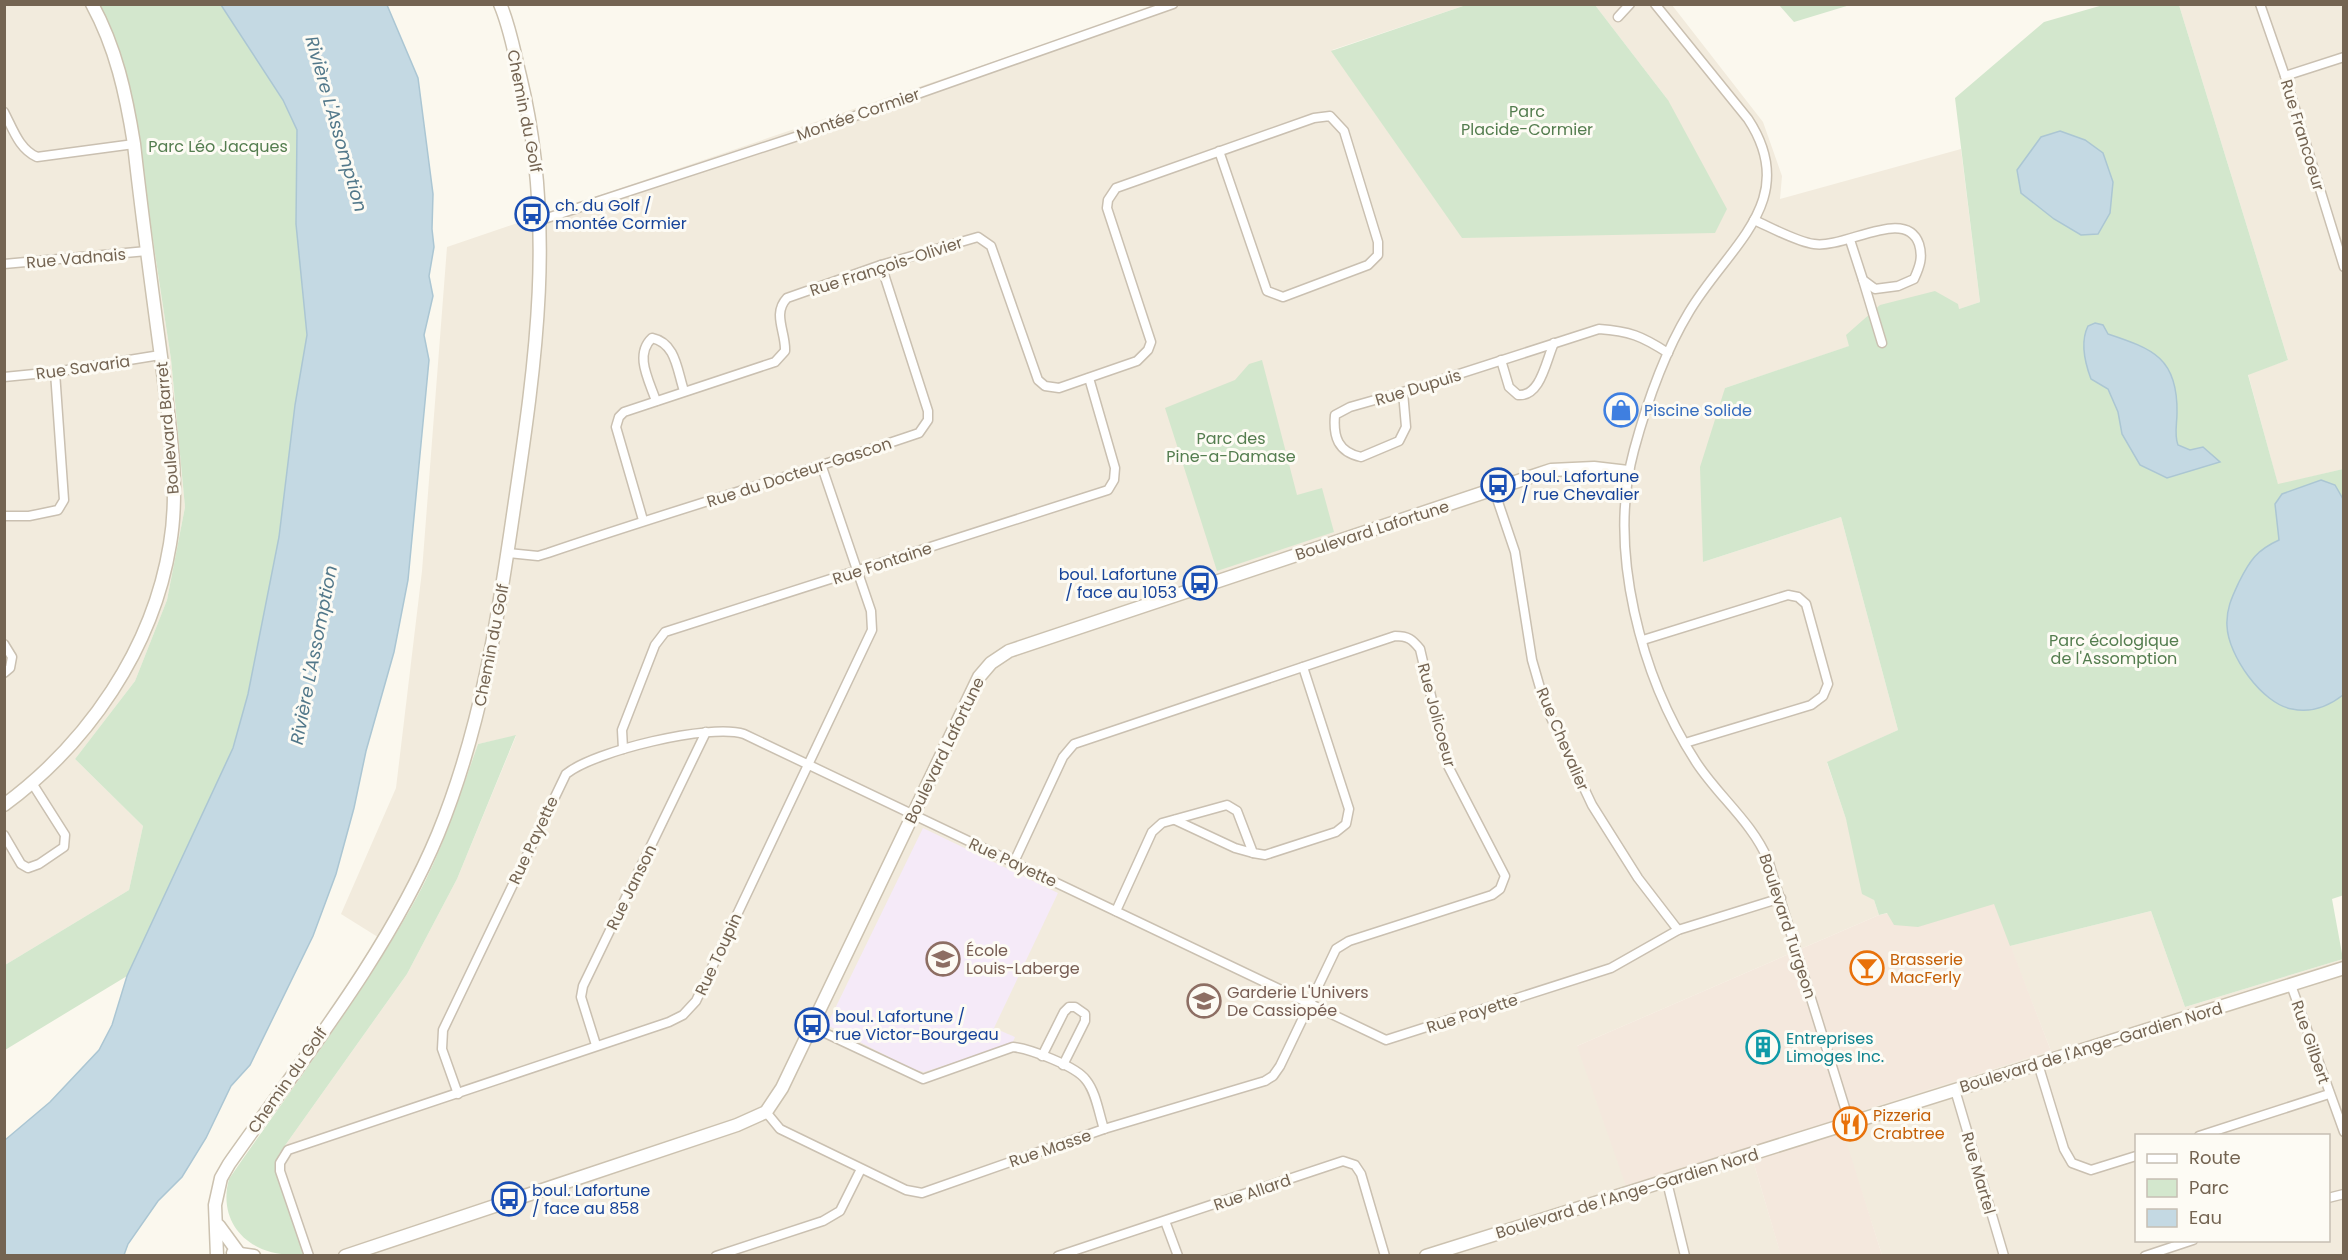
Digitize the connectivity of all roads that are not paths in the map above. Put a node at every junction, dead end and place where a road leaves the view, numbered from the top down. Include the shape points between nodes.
1 (92, 4) edge
2 (500, 4) edge
3 (1173, 4) edge
4 (1630, 4) edge
5 (1655, 4) edge
6 (2260, 4) edge
7 (1618, 17) dead end
8 (2343, 57) edge
9 (2285, 76) junction
10 (4, 112) edge
11 (134, 144) junction
12 (1219, 150) junction
13 (541, 220) junction
14 (1754, 220) junction
15 (1850, 240) junction
16 (147, 251) junction
17 (4, 264) edge
18 (881, 265) junction
19 (2343, 267) edge
20 (1863, 280) junction
21 (1554, 343) junction
22 (1882, 343) dead end
23 (1668, 353) junction
24 (160, 355) junction
25 (1501, 360) junction
26 (55, 372) junction
27 (4, 376) edge
28 (1089, 378) junction
29 (684, 391) junction
30 (1403, 392) junction
31 (656, 401) junction
32 (822, 467) junction
33 (1628, 472) junction
34 (1494, 490) junction
35 (4, 516) edge
36 (643, 520) junction
37 (508, 553) junction
38 (857, 571) junction
39 (1643, 640) junction
40 (4, 644) edge
41 (1304, 667) junction
42 (4, 673) edge
43 (706, 732) junction
44 (1685, 743) junction
45 (623, 749) junction
46 (808, 765) junction
47 (33, 783) junction
48 (4, 806) edge
49 (912, 814) junction
50 (1174, 820) junction
51 (4, 836) edge
52 (1252, 853) junction
53 (1014, 862) junction
54 (1781, 898) junction
55 (1116, 910) junction
56 (1678, 930) junction
57 (2343, 968) edge
58 (2291, 985) junction
59 (1309, 1005) junction
60 (810, 1026) junction
61 (596, 1045) junction
62 (1042, 1056) junction
63 (2038, 1064) junction
64 (1063, 1065) junction
65 (1955, 1090) junction
66 (458, 1094) junction
67 (2329, 1094) junction
68 (766, 1112) junction
69 (1850, 1124) junction
70 (1104, 1129) junction
71 (2343, 1132) edge
72 (2205, 1134) edge
73 (2135, 1156) edge
74 (861, 1169) junction
75 (1667, 1182) junction
76 (1166, 1221) junction
77 (217, 1222) junction
78 (419, 1231) junction
79 (2187, 1242) edge
80 (238, 1252) junction
81 (218, 1256) edge
82 (223, 1256) edge
83 (254, 1256) edge
84 (309, 1256) edge
85 (345, 1256) edge
86 (356, 1256) edge
87 (716, 1256) edge
88 (1058, 1256) edge
89 (1178, 1256) edge
90 (1385, 1256) edge
91 (1426, 1256) edge
92 (1685, 1256) edge
93 (2004, 1256) edge
94 (2145, 1256) edge

1 - 11 street, Boulevard Barret via 117,64
2 - 13 street, Chemin du Golf via 525,95
3 - 13 street, Montée Cormier via 804,134
4 - 7 street
5 - 14 street, Boulevard Turgeon via 1761,139 1769,173 1764,201
6 - 9 street, Rue Francoeur
8 - 9 street
9 - 19 street, Rue Francoeur
10 - 11 street via 21,145 37,157
11 - 16 street, Boulevard Barret
12 - 12 street, Rue François-Olivier via 1330,116 1344,131 1378,242 1378,255 1368,265 1283,297 1267,291
12 - 28 street, Rue François-Olivier via 1116,188 1108,200 1107,208 1151,342 1137,361
13 - 37 street, Chemin du Golf via 537,342
14 - 15 street via 1813,244
14 - 23 street, Boulevard Turgeon via 1689,311
15 - 20 street
15 - 20 street via 1890,226 1902,227 1917,239 1922,253 1914,279 1885,290 1875,289
16 - 17 street, Rue Vadnais
16 - 24 street, Boulevard Barret
18 - 28 street, Rue François-Olivier via 970,238 986,240 1038,380 1045,386 1059,388
18 - 29 street, Rue François-Olivier via 787,298 779,313 785,351 775,362
18 - 32 street, Rue du Docteur-Gascon via 928,420 919,433
20 - 22 street
21 - 23 street, Rue Dupuis via 1599,329 1624,331 1644,337
21 - 25 street, Rue Dupuis
21 - 25 street via 1539,381 1526,396 1509,387
23 - 33 street, Boulevard Turgeon via 1654,382
24 - 26 street, Rue Savaria
24 - 47 street, Boulevard Barret via 173,482 171,543 164,573 153,610 118,683 70,747
25 - 30 street, Rue Dupuis
26 - 27 street, Rue Savaria
26 - 35 street via 64,500 58,510
28 - 38 street, Rue Fontaine via 1115,468 1108,490
29 - 31 street, Rue François-Olivier
29 - 31 street via 670,346 652,338 644,345 642,357
30 - 30 street, Rue Dupuis via 1404,434 1399,441 1361,457 1343,450 1336,440 1335,415
31 - 36 street, Rue François-Olivier via 624,412 616,427
32 - 36 street, Rue du Docteur-Gascon
32 - 38 street, Rue Toupin
33 - 34 street, Boulevard Lafortune via 1594,468 1551,470
33 - 39 street, Boulevard Turgeon via 1624,547
34 - 49 street, Boulevard Lafortune via 1009,651 979,677
34 - 56 street, Rue Chevalier via 1515,552 1532,660 1545,705 1592,805 1638,878
36 - 37 street, Rue du Docteur-Gascon via 548,554
37 - 77 street, Chemin du Golf via 494,644 476,723 438,834 365,967 229,1164 217,1193
38 - 45 street, Rue Fontaine via 665,633 655,645 622,730
38 - 46 street, Rue Toupin via 871,611 872,630
39 - 44 street, Boulevard Turgeon via 1669,712
39 - 44 street via 1788,595 1806,604 1828,684 1823,696 1811,705
40 - 42 street via 12,657
41 - 52 street via 1349,818 1336,832 1265,855
41 - 53 street, Rue Jolicoeur via 1074,744 1063,757
41 - 59 street, Rue Jolicoeur via 1395,636 1413,639 1420,649 1447,764 1505,876 1500,889 1491,895 1342,944
43 - 45 street, Rue Payette
43 - 46 street, Rue Payette via 734,731
43 - 61 street, Rue Janson via 583,986 581,997
44 - 54 street, Boulevard Turgeon via 1712,785 1760,841
45 - 66 street, Rue Payette via 575,767 560,783 443,1030 442,1049
46 - 49 street, Rue Payette
46 - 61 street, Rue Toupin via 696,1001 683,1015 669,1022
47 - 48 street, Boulevard Barret
47 - 51 street via 65,834 64,847 28,868 21,864
49 - 53 street, Rue Payette
49 - 60 street, Boulevard Lafortune
50 - 52 street
50 - 52 street via 1223,806 1234,808
50 - 55 street via 1162,823 1152,832
53 - 55 street, Rue Payette
54 - 56 street, Rue Payette
54 - 69 street, Boulevard Turgeon
55 - 59 street, Rue Payette
56 - 59 street, Rue Payette via 1611,968 1386,1040
57 - 58 street, Boulevard de l'Ange-Gardien Nord
58 - 63 street, Boulevard de l'Ange-Gardien Nord
58 - 67 street, Rue Gilbert
59 - 70 street, Rue Masse via 1280,1066 1265,1082
60 - 62 street via 923,1079 1013,1047
60 - 68 street, Boulevard Lafortune via 782,1088
61 - 66 street, Rue Toupin
62 - 64 street
62 - 64 street via 1064,1012 1069,1007 1082,1010 1085,1021
63 - 65 street, Boulevard de l'Ange-Gardien Nord
63 - 73 street via 2057,1129 2072,1163 2091,1170
64 - 70 street via 1087,1080
65 - 69 street, Boulevard de l'Ange-Gardien Nord
65 - 93 street, Rue Martel
66 - 84 street, Rue Toupin via 288,1149 280,1171
67 - 71 street, Rue Gilbert
67 - 72 street
68 - 74 street, Rue Masse via 780,1129
68 - 78 street
69 - 75 street, Boulevard de l'Ange-Gardien Nord
70 - 74 street, Rue Masse via 922,1193 906,1190
74 - 87 street via 836,1214
75 - 91 street, Boulevard de l'Ange-Gardien Nord
75 - 92 street
76 - 88 street, Rue Allard
76 - 89 street
76 - 90 street, Rue Allard via 1343,1161 1355,1165 1361,1174
77 - 80 street
77 - 81 street, Chemin du Golf
78 - 85 street
78 - 86 street
79 - 94 street
80 - 82 street
80 - 83 street

